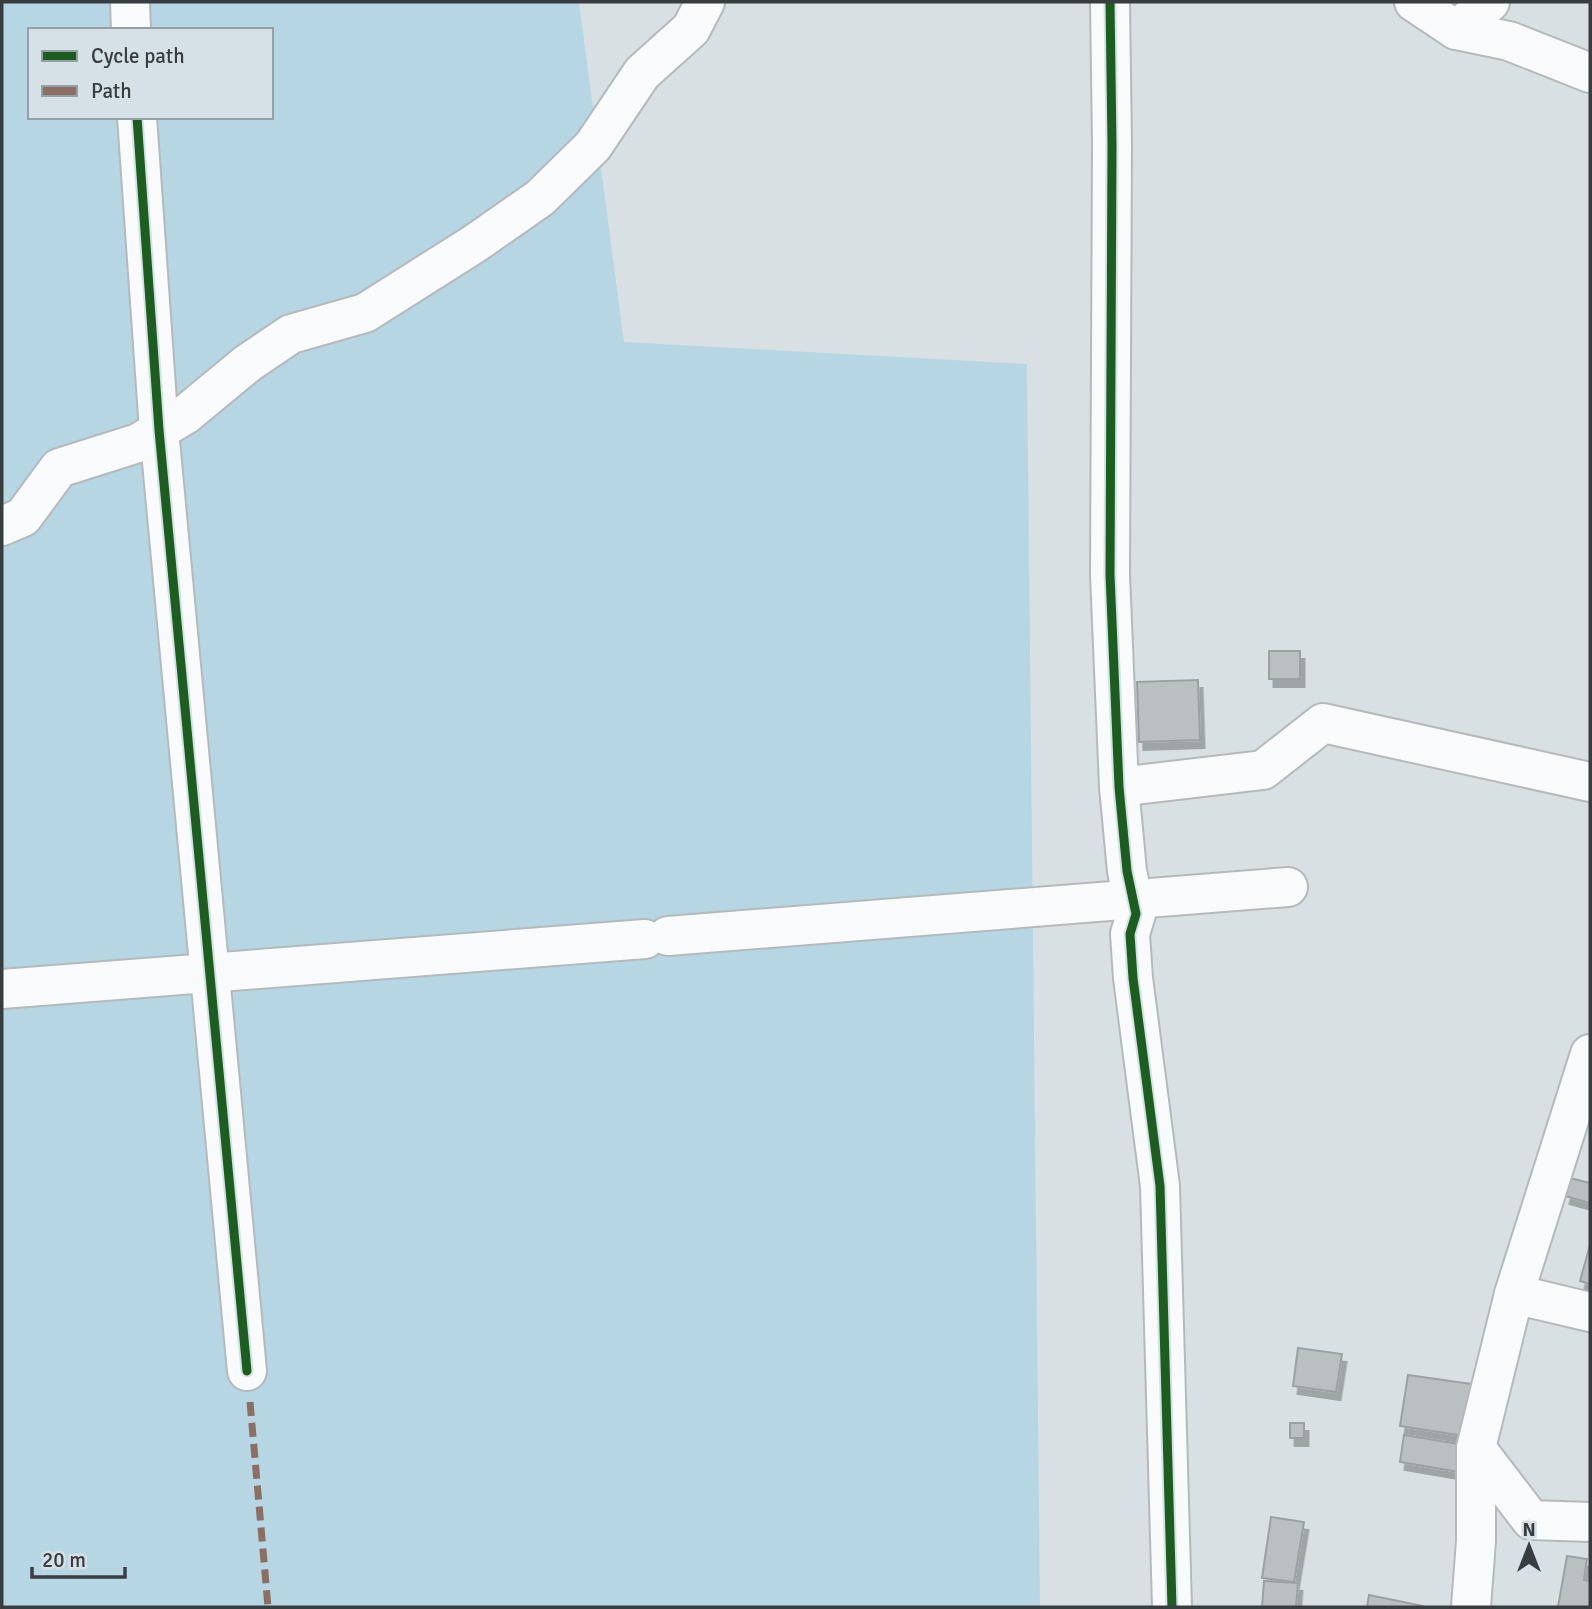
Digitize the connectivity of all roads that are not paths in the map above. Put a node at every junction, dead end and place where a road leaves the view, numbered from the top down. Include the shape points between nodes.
1 (130, 2) edge
2 (705, 2) edge
3 (1110, 2) edge
4 (1414, 2) edge
5 (1490, 2) edge
6 (131, 28) edge
7 (1456, 30) junction
8 (1590, 73) edge
9 (137, 119) edge
10 (159, 430) junction
11 (2, 526) edge
12 (1590, 782) edge
13 (1119, 787) junction
14 (1288, 887) dead end
15 (1133, 899) junction
16 (210, 973) junction
17 (2, 989) edge
18 (1590, 1054) edge
19 (1514, 1294) junction
20 (1590, 1312) edge
21 (247, 1371) dead end
22 (1476, 1448) junction
23 (1590, 1522) edge
24 (1172, 1607) edge
25 (1471, 1607) edge

1 - 6 street
2 - 10 street via 691,29 642,73 593,146 540,198 365,313 291,334
3 - 13 street via 1110,575
4 - 7 street
5 - 7 street
7 - 8 street via 1509,41
9 - 10 street
10 - 11 street via 138,443 60,468 23,517
10 - 16 street
12 - 13 street via 1323,723 1264,770
13 - 15 street
14 - 15 street
15 - 16 street
15 - 24 street via 1133,978 1160,1186
16 - 17 street
16 - 21 street
18 - 19 street
19 - 20 street
19 - 22 street
22 - 23 street via 1531,1520
22 - 25 street

